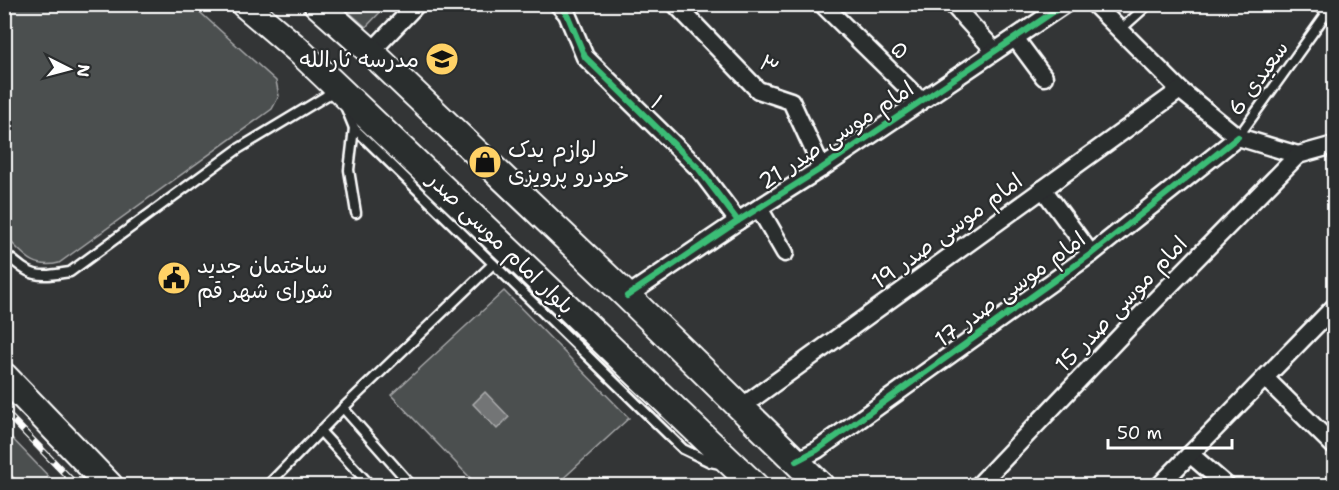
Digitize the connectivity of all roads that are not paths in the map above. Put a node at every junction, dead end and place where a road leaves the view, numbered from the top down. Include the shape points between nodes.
1 (244, 4) edge
2 (317, 4) edge
3 (417, 4) edge
4 (558, 4) edge
5 (675, 4) edge
6 (822, 4) edge
7 (951, 4) edge
8 (1065, 4) edge
9 (1094, 4) edge
10 (1149, 4) edge
11 (1329, 10) edge
12 (1120, 30) junction
13 (1015, 38) junction
14 (995, 51) junction
15 (371, 52) junction
16 (1044, 77) dead end
17 (338, 89) junction
18 (1180, 90) junction
19 (921, 102) junction
20 (354, 128) junction
21 (1238, 137) junction
22 (1335, 145) edge
23 (1298, 155) junction
24 (822, 168) junction
25 (1043, 189) junction
26 (759, 208) junction
27 (356, 213) dead end
28 (738, 221) junction
29 (4, 253) edge
30 (785, 253) dead end
31 (1091, 254) junction
32 (493, 264) junction
33 (627, 296) junction
34 (1335, 307) edge
35 (4, 376) edge
36 (1265, 378) junction
37 (343, 408) junction
38 (740, 408) junction
39 (320, 431) junction
40 (1335, 446) edge
41 (1190, 454) junction
42 (796, 461) junction
43 (737, 468) junction
44 (110, 486) edge
45 (267, 486) edge
46 (371, 486) edge
47 (412, 486) edge
48 (755, 486) edge
49 (821, 486) edge
50 (978, 486) edge
51 (1159, 486) edge
52 (1227, 486) edge

1 - 17 main road, بلوار امام موسی صدر
2 - 15 main road
3 - 15 street
4 - 28 street, ۱ via 567,14 585,57 699,168
5 - 24 street, ۳ via 758,90 791,101
6 - 19 street, ۵
7 - 14 street
8 - 13 street, امام موسی صدر 21
9 - 12 street
10 - 12 lane
11 - 21 lane, سعیدی 6
12 - 18 street
13 - 14 street, امام موسی صدر 21
13 - 16 street
14 - 19 street, امام موسی صدر 21
15 - 33 main road
17 - 20 lane
17 - 29 lane via 238,149 70,272 43,276 26,272
17 - 43 main road, بلوار امام موسی صدر
18 - 21 street
18 - 25 street, امام موسی صدر 19
19 - 24 street, امام موسی صدر 21
20 - 27 lane via 349,170
20 - 32 lane
21 - 23 street
21 - 31 street, امام موسی صدر 17
22 - 23 street
23 - 50 street, امام موسی صدر 15
24 - 26 street, امام موسی صدر 21
25 - 31 street
25 - 38 street, امام موسی صدر 19
26 - 28 street, امام موسی صدر 21
26 - 30 street
28 - 33 street, امام موسی صدر 21
31 - 42 street, امام موسی صدر 17
32 - 37 lane
32 - 43 lane via 683,449 710,462
33 - 38 main road
34 - 36 street
35 - 44 main road
36 - 40 street
36 - 41 street
37 - 39 lane
37 - 47 lane
38 - 42 main road
39 - 45 lane
39 - 46 lane
41 - 51 street
41 - 52 street
42 - 49 main road
43 - 48 main road, بلوار امام موسی صدر

